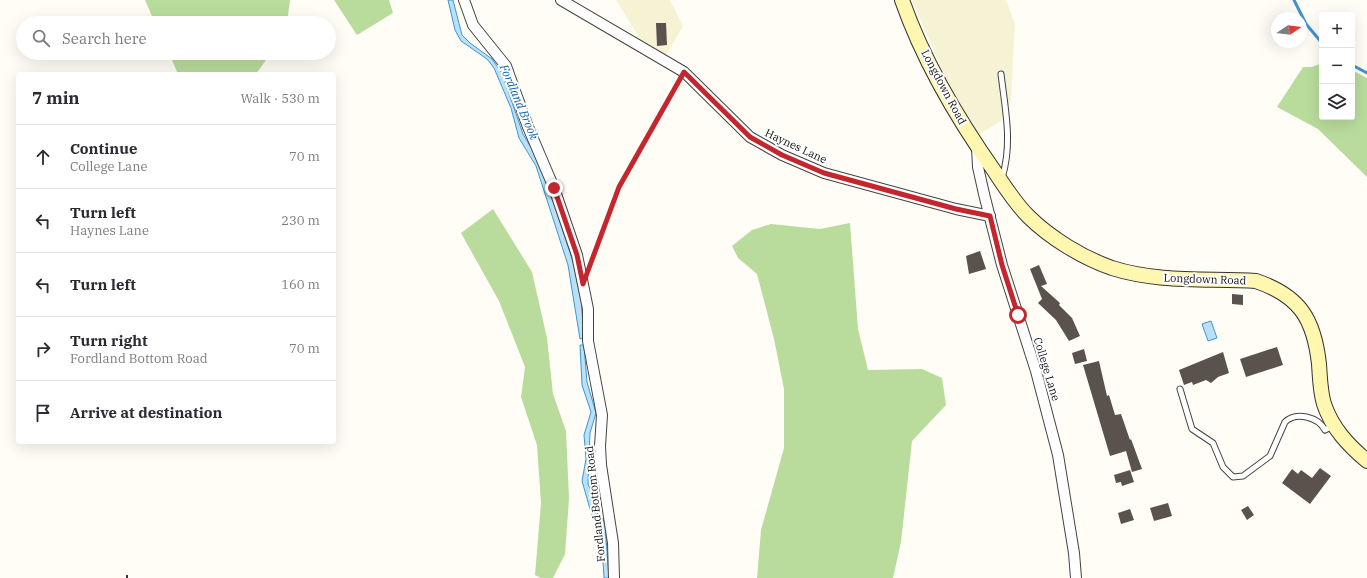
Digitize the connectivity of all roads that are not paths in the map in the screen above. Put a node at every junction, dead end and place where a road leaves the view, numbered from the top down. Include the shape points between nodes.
1 (464, 0) edge
2 (561, 0) edge
3 (902, 0) edge
4 (1001, 74) dead end
5 (977, 147) junction
6 (1001, 181) junction
7 (990, 216) junction
8 (1180, 389) dead end
9 (1334, 425) junction
10 (1367, 461) edge
11 (614, 578) edge
12 (1076, 578) edge

1 - 11 street, Fordland Bottom Road via 473,25 506,66 554,188 577,255 588,309 588,341 602,415 601,459 613,543
2 - 7 street, Haynes Lane via 684,72 750,137 782,155 824,173
3 - 5 main road, Longdown Road via 942,86
4 - 6 lane via 1008,130 1007,162
5 - 6 main road, Longdown Road
5 - 7 street, College Lane via 978,168
6 - 9 main road, Longdown Road via 1024,211 1044,230 1090,258 1111,267 1170,279 1256,281 1266,284 1292,300 1303,311 1314,333 1322,396
7 - 12 street, College Lane via 1058,454
8 - 9 lane via 1192,429 1214,443 1224,467 1233,477 1243,476 1270,456 1288,419 1310,418 1322,424 1325,430
9 - 10 main road, Longdown Road via 1348,444

